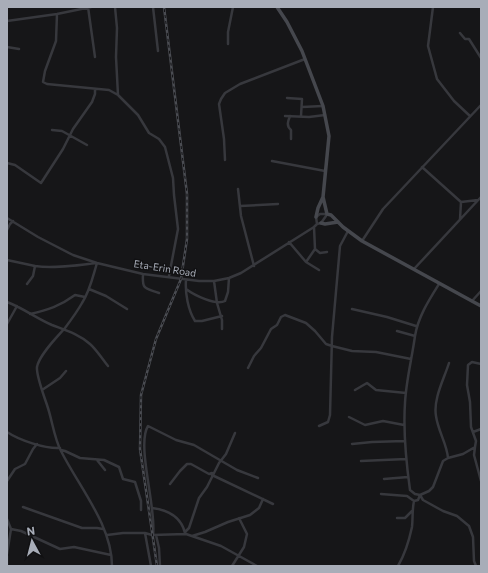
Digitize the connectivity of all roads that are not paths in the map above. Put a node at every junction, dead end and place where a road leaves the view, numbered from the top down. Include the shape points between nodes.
1 (90, 7) edge
2 (115, 7) edge
3 (153, 7) edge
4 (232, 7) edge
5 (277, 7) edge
6 (433, 7) edge
7 (57, 14) junction
8 (7, 21) edge
9 (460, 34) dead end
10 (228, 44) dead end
11 (7, 47) edge
12 (19, 50) dead end
13 (158, 51) dead end
14 (95, 57) dead end
15 (481, 58) edge
16 (305, 59) junction
17 (95, 90) junction
18 (118, 95) junction
19 (287, 98) dead end
20 (481, 105) edge
21 (323, 106) junction
22 (302, 107) junction
23 (325, 115) junction
24 (286, 116) dead end
25 (290, 116) junction
26 (301, 116) junction
27 (470, 116) junction
28 (52, 130) dead end
29 (70, 136) junction
30 (292, 140) dead end
31 (87, 145) dead end
32 (225, 160) dead end
33 (272, 161) dead end
34 (7, 162) edge
35 (422, 167) junction
36 (325, 171) junction
37 (238, 189) dead end
38 (323, 197) junction
39 (481, 197) edge
40 (478, 200) junction
41 (461, 202) junction
42 (278, 204) dead end
43 (240, 206) junction
44 (327, 214) junction
45 (316, 217) junction
46 (7, 218) edge
47 (460, 220) junction
48 (13, 221) junction
49 (338, 222) junction
50 (319, 223) junction
51 (314, 227) junction
52 (7, 230) edge
53 (348, 231) junction
54 (362, 240) junction
55 (289, 242) junction
56 (315, 249) junction
57 (327, 252) dead end
58 (7, 260) edge
59 (306, 262) junction
60 (97, 263) junction
61 (35, 266) junction
62 (254, 266) junction
63 (319, 270) dead end
64 (414, 270) junction
65 (143, 274) junction
66 (169, 276) junction
67 (229, 278) junction
68 (186, 280) junction
69 (214, 281) junction
70 (27, 284) dead end
71 (439, 284) junction
72 (89, 289) junction
73 (186, 289) junction
74 (481, 291) edge
75 (158, 293) dead end
76 (85, 297) junction
77 (472, 301) junction
78 (7, 302) edge
79 (217, 303) junction
80 (17, 306) junction
81 (481, 306) edge
82 (127, 309) dead end
83 (352, 309) dead end
84 (30, 314) junction
85 (222, 316) junction
86 (7, 324) edge
87 (416, 326) junction
88 (64, 328) junction
89 (222, 329) dead end
90 (397, 331) dead end
91 (415, 336) junction
92 (332, 346) junction
93 (411, 359) junction
94 (450, 362) dead end
95 (481, 364) edge
96 (108, 366) dead end
97 (248, 368) dead end
98 (66, 371) dead end
99 (42, 390) junction
100 (355, 390) dead end
101 (406, 392) junction
102 (349, 417) dead end
103 (404, 425) junction
104 (319, 426) dead end
105 (481, 429) edge
106 (7, 432) edge
107 (473, 432) junction
108 (234, 433) dead end
109 (404, 441) junction
110 (37, 444) junction
111 (352, 444) dead end
112 (475, 447) junction
113 (60, 449) junction
114 (448, 458) junction
115 (97, 459) junction
116 (406, 459) junction
117 (221, 460) junction
118 (361, 461) dead end
119 (105, 470) dead end
120 (212, 474) junction
121 (408, 477) junction
122 (258, 478) dead end
123 (384, 479) dead end
124 (7, 481) edge
125 (481, 481) edge
126 (170, 484) dead end
127 (381, 494) dead end
128 (420, 495) junction
129 (263, 500) junction
130 (414, 501) junction
131 (274, 504) dead end
132 (23, 507) dead end
133 (152, 508) junction
134 (141, 510) dead end
135 (412, 511) junction
136 (239, 518) junction
137 (397, 518) dead end
138 (405, 518) junction
139 (7, 519) edge
140 (412, 520) junction
141 (11, 529) junction
142 (103, 529) junction
143 (145, 533) junction
144 (185, 533) junction
145 (107, 535) junction
146 (154, 535) junction
147 (191, 536) junction
148 (238, 554) junction
149 (7, 555) edge
150 (112, 555) junction
151 (7, 566) edge
152 (112, 566) edge
153 (150, 566) edge
154 (160, 566) edge
155 (232, 566) edge
156 (257, 566) edge
157 (398, 566) edge
158 (476, 566) edge

1 - 7 street
1 - 14 street
2 - 18 street
3 - 13 street
4 - 10 street
5 - 16 street
6 - 27 street via 428,46 437,78 454,101
7 - 8 street
7 - 17 street via 56,41 43,82
9 - 15 street via 469,39
11 - 12 street
16 - 21 street
16 - 32 street via 240,84 225,93 220,107
17 - 18 street via 109,90
17 - 29 street via 92,102
18 - 66 street via 142,121 149,133 159,139 164,147 173,178 178,229
19 - 22 street via 302,99
20 - 27 street
21 - 22 street
21 - 23 street
22 - 26 street
23 - 26 street
23 - 36 street via 329,136
24 - 25 street
25 - 26 street
25 - 30 street via 288,127
27 - 35 street
28 - 29 street
29 - 31 street
29 - 34 street via 41,183
33 - 36 street
35 - 41 street
35 - 54 street via 383,209
36 - 38 street
37 - 43 street
38 - 44 street
38 - 45 street
39 - 40 street
40 - 41 street
40 - 47 street
41 - 47 street
42 - 43 street
43 - 62 street
44 - 45 street via 321,213
44 - 49 street
44 - 50 street, Eta-Erin Road
45 - 50 street
46 - 48 street, Eta-Erin Road
47 - 64 street
48 - 52 street
48 - 60 street, Eta-Erin Road via 73,255
49 - 50 street
49 - 53 street
50 - 51 street, Eta-Erin Road
51 - 55 street, Eta-Erin Road
51 - 56 street
53 - 54 street
53 - 92 street via 340,246
54 - 64 street
55 - 59 street
55 - 62 street, Eta-Erin Road
56 - 57 street via 320,253
56 - 59 street
58 - 61 street
59 - 63 street
60 - 61 street
60 - 65 street, Eta-Erin Road
60 - 72 street
61 - 70 street via 33,276
62 - 67 street, Eta-Erin Road
64 - 71 street
65 - 66 street, Eta-Erin Road
65 - 75 street via 142,284 145,288
66 - 68 street, Eta-Erin Road
67 - 69 street, Eta-Erin Road
67 - 79 street via 227,299 223,303
68 - 69 street, Eta-Erin Road
68 - 73 street
69 - 79 street
71 - 77 street
71 - 87 street
72 - 76 street
72 - 82 street
73 - 79 street via 196,296
73 - 85 street via 191,315 195,321
74 - 77 street
76 - 84 street via 75,295 51,309
76 - 88 street
77 - 81 street
78 - 80 street
79 - 85 street
80 - 84 street
80 - 86 street
83 - 87 street
84 - 88 street
85 - 89 street
87 - 91 street
88 - 96 street via 91,344
88 - 99 street via 39,362 37,368
90 - 91 street
91 - 93 street
92 - 93 street
92 - 97 street via 326,344 306,323 284,315 272,329
92 - 104 street via 330,415 328,422
93 - 101 street
94 - 114 street via 436,411
95 - 107 street via 472,362 468,365 467,385
98 - 99 street
99 - 113 street
100 - 101 street via 367,383 376,390
101 - 103 street
102 - 103 street via 365,425 383,421
103 - 109 street
105 - 107 street
106 - 110 street via 19,439
107 - 112 street
108 - 117 street
109 - 111 street
109 - 116 street
110 - 113 street
110 - 124 street via 25,464 14,469
112 - 114 street
112 - 125 street via 474,455
113 - 115 street via 80,458
113 - 142 street
114 - 128 street via 443,461 433,487
115 - 119 street
115 - 134 street via 119,467 123,479 135,482
116 - 118 street
116 - 121 street
117 - 120 street
117 - 122 street
117 - 133 street via 194,444 176,440 148,426 144,435
120 - 126 street via 187,464
120 - 129 street
120 - 144 street
121 - 123 street
121 - 128 street via 410,490
127 - 130 street via 407,496
128 - 130 street via 418,500
128 - 158 street via 423,500 457,516 469,526 472,531
129 - 131 street
129 - 136 street via 250,516
130 - 135 street
132 - 142 street via 82,528
133 - 144 street via 170,513 181,524
133 - 146 street
135 - 138 street
135 - 140 street
136 - 147 street
136 - 148 street via 247,534 244,547
137 - 138 street
138 - 140 street
139 - 141 street
140 - 157 street via 406,550
141 - 149 street
141 - 150 street via 22,530 60,549 74,547
142 - 145 street
143 - 145 street
143 - 146 street
143 - 153 street
144 - 146 street
144 - 147 street
145 - 150 street
146 - 154 street via 159,548
147 - 148 street
148 - 155 street
148 - 156 street
149 - 151 street
150 - 152 street

